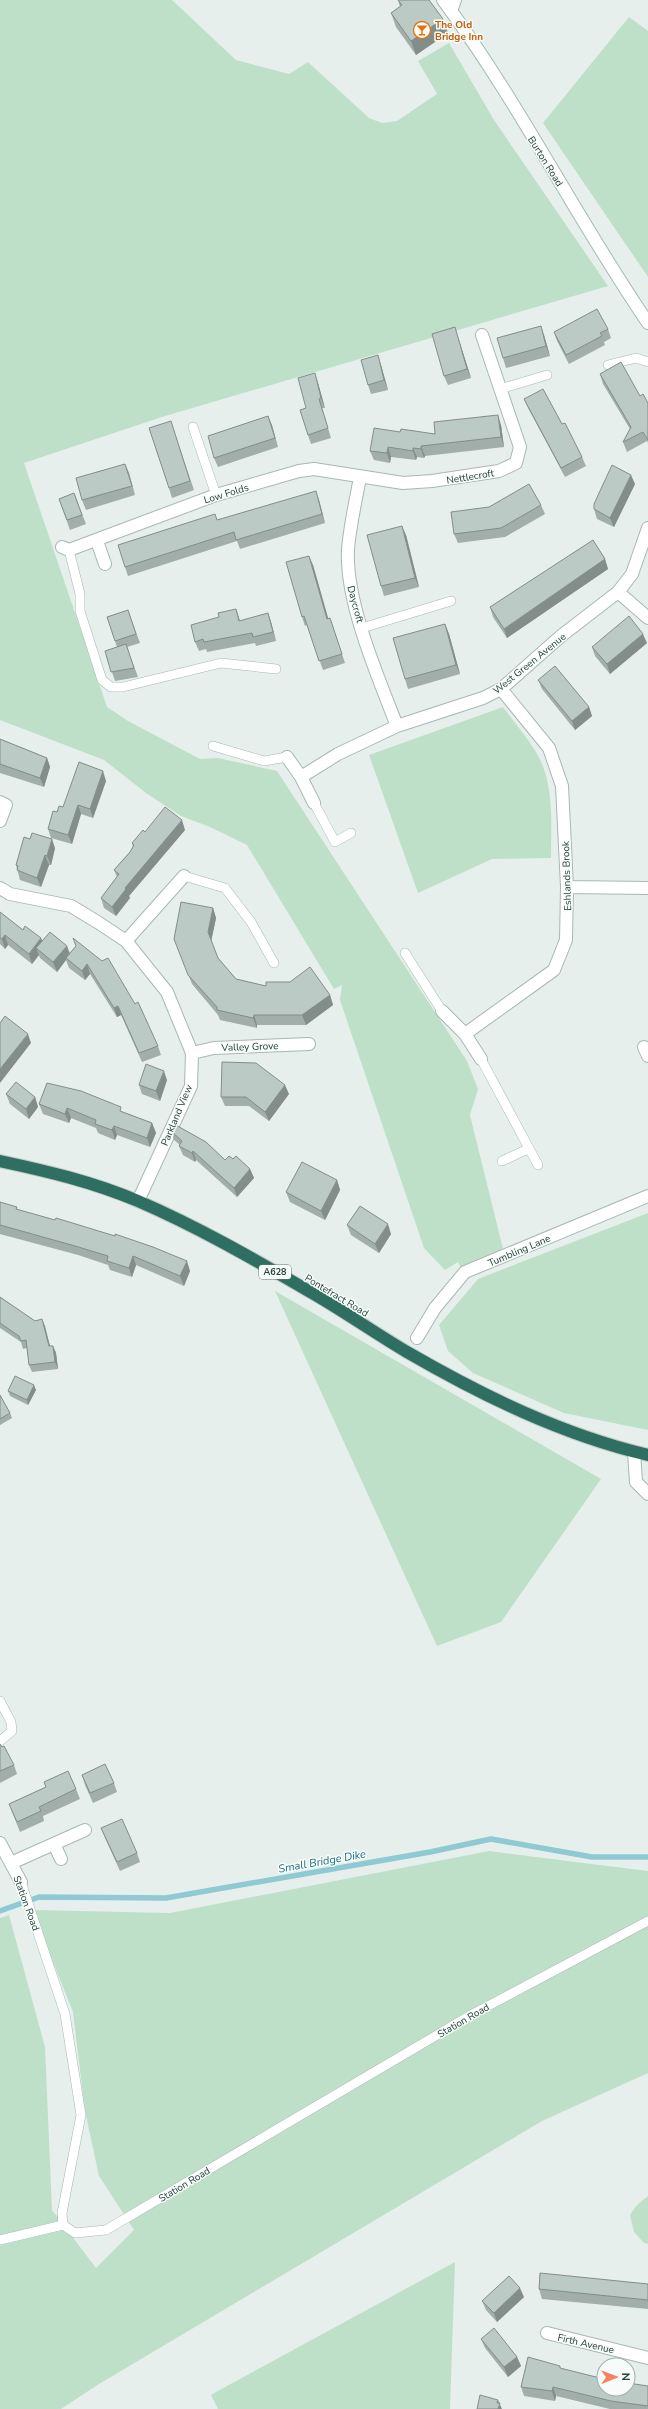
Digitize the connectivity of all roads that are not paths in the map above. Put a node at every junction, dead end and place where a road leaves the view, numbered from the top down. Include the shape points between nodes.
1 (443, 0) edge
2 (453, 5) edge
3 (648, 323) edge
4 (482, 335) dead end
5 (648, 362) edge
6 (608, 365) dead end
7 (547, 375) dead end
8 (500, 389) junction
9 (193, 427) dead end
10 (360, 477) junction
11 (216, 495) junction
12 (648, 528) edge
13 (97, 541) junction
14 (65, 548) joint
15 (105, 564) dead end
16 (618, 592) junction
17 (451, 601) dead end
18 (648, 618) edge
19 (362, 628) junction
20 (276, 669) dead end
21 (501, 688) junction
22 (397, 726) junction
23 (213, 746) dead end
24 (287, 757) joint
25 (302, 777) junction
26 (0, 802) edge
27 (314, 803) joint
28 (0, 821) edge
29 (351, 833) dead end
30 (184, 876) joint
31 (567, 887) junction
32 (0, 888) edge
33 (648, 888) edge
34 (126, 941) junction
35 (405, 953) dead end
36 (274, 963) dead end
37 (442, 1011) joint
38 (465, 1034) junction
39 (309, 1044) dead end
40 (192, 1053) junction
41 (481, 1059) joint
42 (528, 1149) junction
43 (0, 1161) edge
44 (502, 1161) dead end
45 (538, 1164) dead end
46 (648, 1196) edge
47 (138, 1201) junction
48 (417, 1338) dead end
49 (634, 1452) junction
50 (648, 1455) edge
51 (648, 1494) edge
52 (0, 1701) edge
53 (0, 1741) edge
54 (85, 1830) dead end
55 (0, 1843) edge
56 (54, 1844) junction
57 (61, 1859) dead end
58 (11, 1864) junction
59 (21, 1882) joint
60 (648, 1921) edge
61 (64, 2226) junction
62 (0, 2240) edge
63 (547, 2334) dead end
64 (648, 2358) edge

1 - 2 street, Burton Road
2 - 3 street, Burton Road via 619,281
4 - 8 street, Nettlecroft
5 - 6 lane via 636,358
7 - 8 lane
8 - 10 street, Nettlecroft via 520,447 516,463 499,471 432,481 403,483
9 - 11 lane
10 - 11 street, Low Folds via 314,470 299,471
10 - 19 street, Daycroft via 348,559 351,589
11 - 13 street, Low Folds
12 - 16 street, West Green Avenue via 632,574
13 - 14 street, Low Folds
13 - 15 street
14 - 20 lane via 80,594 80,612 102,680 111,687 123,687 221,663
16 - 18 street
16 - 21 street, West Green Avenue via 561,636
17 - 19 lane
19 - 22 street, Daycroft
21 - 22 street, West Green Avenue via 483,698
21 - 31 street, Eshlands Brook via 537,730 549,748 556,766 562,786
22 - 25 street, West Green Avenue via 338,754
23 - 24 lane via 264,761
24 - 25 street
25 - 27 street
26 - 28 street via 6,805
27 - 29 lane via 335,842
30 - 34 street
30 - 36 lane via 225,888 251,922
31 - 33 street
31 - 38 street, Eshlands Brook via 566,940 554,970
32 - 34 street, Parkland View via 10,894 71,906
34 - 40 street, Parkland View via 166,992
35 - 37 lane
37 - 38 street
38 - 41 street
39 - 40 street, Valley Grove via 214,1048
40 - 47 street, Parkland View via 191,1086
41 - 42 lane
42 - 44 lane
42 - 45 lane
43 - 47 highway, Pontefract Road / A628 via 85,1182
46 - 48 street, Tumbling Lane via 465,1272 435,1308
47 - 49 highway, Pontefract Road / A628 via 220,1241 469,1387 513,1408 606,1444
49 - 50 highway, Pontefract Road / A628
49 - 51 street via 636,1482
52 - 53 lane via 11,1722 12,1731
54 - 56 street
55 - 58 street, Station Road
56 - 57 street
56 - 58 street
58 - 59 street, Station Road
59 - 61 lane, Station Road via 65,2014 81,2115 62,2213
60 - 61 lane, Station Road via 470,2014 106,2230 75,2233
61 - 62 lane
63 - 64 street, Firth Avenue

